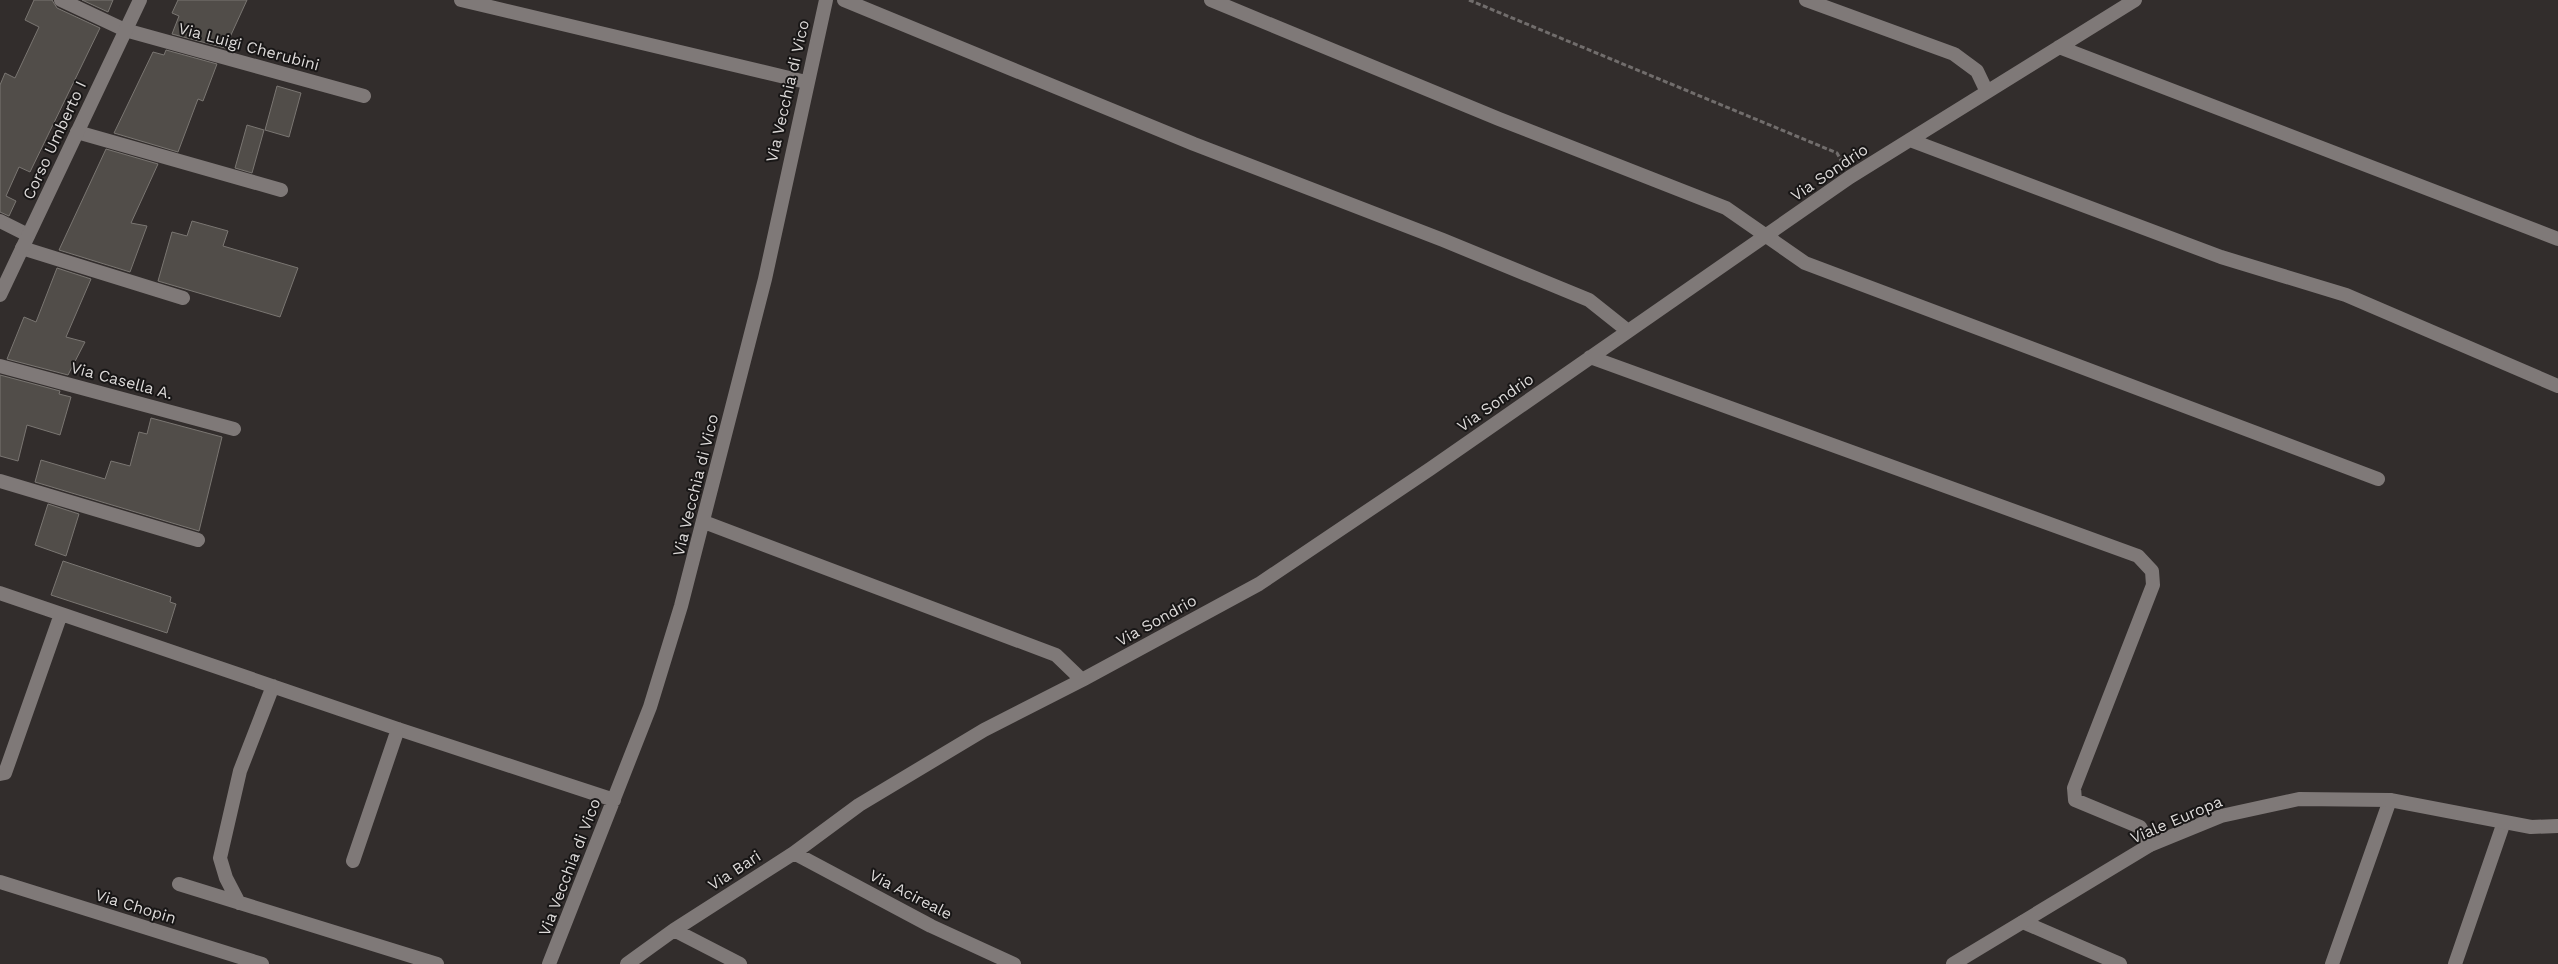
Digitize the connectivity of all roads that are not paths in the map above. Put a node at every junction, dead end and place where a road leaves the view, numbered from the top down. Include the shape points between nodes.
1 (61, 0) edge
2 (140, 0) edge
3 (461, 0) edge
4 (826, 0) edge
5 (844, 0) edge
6 (1211, 0) edge
7 (1806, 0) edge
8 (2128, 2) edge
9 (125, 30) junction
10 (2059, 47) junction
11 (806, 82) junction
12 (1987, 92) junction
13 (364, 96) dead end
14 (77, 132) junction
15 (1910, 140) junction
16 (281, 190) dead end
17 (0, 221) edge
18 (28, 235) junction
19 (1767, 237) junction
20 (2558, 239) edge
21 (22, 248) junction
22 (0, 294) edge
23 (183, 298) dead end
24 (1628, 331) junction
25 (1590, 357) junction
26 (0, 366) edge
27 (2558, 386) edge
28 (234, 429) dead end
29 (2378, 478) dead end
30 (0, 481) edge
31 (704, 522) junction
32 (198, 540) dead end
33 (0, 593) edge
34 (61, 614) junction
35 (1082, 680) junction
36 (273, 686) junction
37 (398, 729) junction
38 (0, 774) edge
39 (614, 800) junction
40 (2390, 800) junction
41 (859, 805) joint
42 (2504, 822) junction
43 (2558, 826) edge
44 (2150, 845) junction
45 (794, 853) junction
46 (353, 861) dead end
47 (0, 882) edge
48 (179, 884) dead end
49 (239, 902) junction
50 (2023, 922) junction
51 (674, 930) junction
52 (262, 964) edge
53 (437, 964) edge
54 (550, 964) edge
55 (627, 964) edge
56 (740, 964) edge
57 (1014, 964) edge
58 (1953, 964) edge
59 (2120, 964) edge
60 (2332, 964) edge
61 (2454, 964) edge

1 - 9 street, Via Luigi Cherubini
2 - 9 street, Corso Umberto I
3 - 11 street
4 - 11 street, Via Vecchia di Vico
5 - 24 street via 1194,144 1589,300
6 - 19 street via 1726,208
7 - 12 street via 1954,54 1977,71
8 - 10 street, Via Sondrio
9 - 13 street, Via Luigi Cherubini
9 - 14 street, Corso Umberto I
10 - 12 street, Via Sondrio
10 - 20 street
11 - 31 street, Via Vecchia di Vico via 764,279
12 - 15 street, Via Sondrio
14 - 16 street
14 - 18 street, Corso Umberto I
15 - 19 street, Via Sondrio
15 - 27 street via 2221,257 2346,295
17 - 18 street
18 - 21 street, Corso Umberto I
19 - 24 street, Via Sondrio
19 - 29 street via 1805,263
21 - 22 street, Corso Umberto I
21 - 23 street
24 - 25 street, Via Sondrio
25 - 35 street, Via Sondrio via 1259,584
25 - 44 street via 2138,556 2152,571 2153,586 2074,788 2075,800 2140,828
26 - 28 street, Via Casella A.
30 - 32 street
31 - 35 street via 1056,655
31 - 39 street, Via Vecchia di Vico via 650,707
33 - 34 street
34 - 36 street
34 - 38 street via 5,773
35 - 41 street, Via Sondrio via 984,730
36 - 37 street
36 - 49 street via 240,771 220,858
37 - 39 street
37 - 46 street
39 - 54 street, Via Vecchia di Vico
40 - 42 street, Viale Europa
40 - 44 street, Viale Europa via 2298,799 2221,816
40 - 60 street
41 - 45 street, Via Bari
42 - 43 street, Viale Europa via 2531,827
42 - 61 street
44 - 50 street, Viale Europa
45 - 51 street, Via Bari
45 - 57 street, Via Acireale via 932,926
47 - 52 street, Via Chopin
48 - 49 street
49 - 53 street
50 - 58 street, Viale Europa
50 - 59 street
51 - 55 street, Via Bari
51 - 56 street

